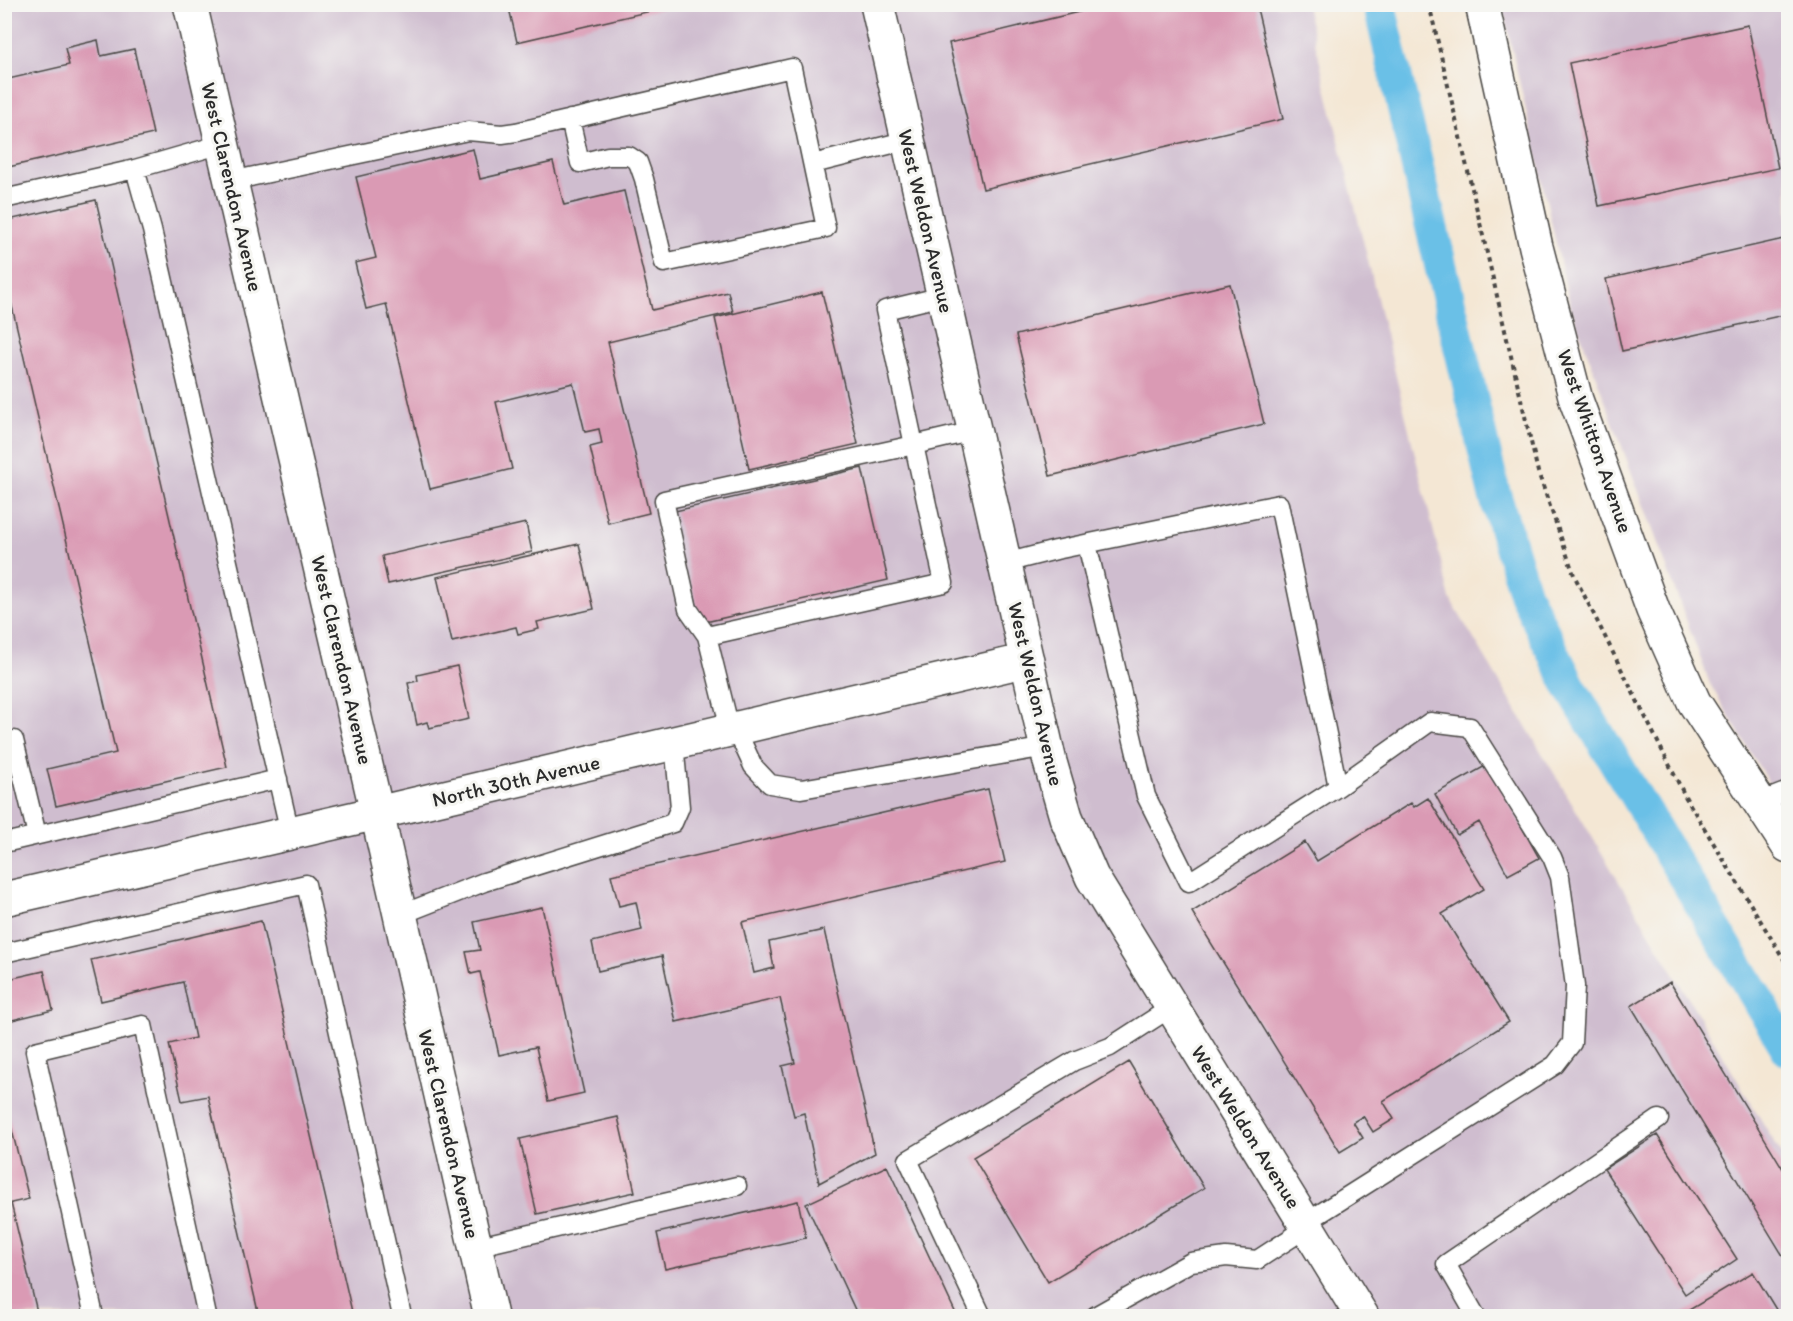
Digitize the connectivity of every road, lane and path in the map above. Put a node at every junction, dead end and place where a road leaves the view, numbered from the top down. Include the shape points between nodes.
1 (190, 4) edge
2 (877, 4) edge
3 (1482, 4) edge
4 (570, 119) junction
5 (908, 140) junction
6 (222, 144) junction
7 (813, 164) junction
8 (135, 169) junction
9 (231, 182) junction
10 (4, 199) edge
11 (943, 296) junction
12 (974, 431) junction
13 (914, 445) junction
14 (1087, 544) junction
15 (1005, 563) junction
16 (707, 636) junction
17 (1027, 660) junction
18 (733, 729) junction
19 (4, 743) edge
20 (674, 743) junction
21 (1047, 747) junction
22 (278, 779) junction
23 (1338, 787) junction
24 (1774, 797) edge
25 (377, 813) junction
26 (290, 833) junction
27 (37, 835) junction
28 (4, 843) edge
29 (1788, 846) edge
30 (4, 899) edge
31 (400, 915) junction
32 (4, 953) edge
33 (1172, 1007) junction
34 (1659, 1119) dead end
35 (737, 1186) dead end
36 (1306, 1225) junction
37 (475, 1247) junction
38 (94, 1317) edge
39 (207, 1317) edge
40 (402, 1317) edge
41 (490, 1317) edge
42 (982, 1317) edge
43 (1095, 1317) edge
44 (1362, 1317) edge
45 (1476, 1317) edge

1 - 6 street, West Clarendon Avenue
2 - 5 street, West Weldon Avenue
3 - 24 street, West Whitton Avenue via 1536,247 1576,400 1653,610 1694,702
4 - 7 lane via 792,68
4 - 7 lane via 580,163 608,156 629,156 638,162 664,263 826,228
4 - 9 lane via 502,134 468,131
5 - 7 lane
5 - 11 street, West Weldon Avenue
6 - 8 lane
6 - 9 street, West Clarendon Avenue
8 - 10 lane
8 - 22 lane
9 - 25 street, West Clarendon Avenue
11 - 12 street, West Weldon Avenue
11 - 13 lane via 885,310
12 - 13 lane
12 - 15 street, West Weldon Avenue
13 - 16 lane via 944,583
13 - 16 lane via 664,500 688,609
14 - 15 lane
14 - 23 lane via 1279,504
14 - 23 lane via 1146,796 1189,882
15 - 17 street, West Weldon Avenue
16 - 18 lane
17 - 18 street, North 30th Avenue
17 - 21 street, West Weldon Avenue
18 - 20 street, North 30th Avenue
18 - 21 lane via 753,766 771,784 801,789
19 - 27 lane via 14,740
20 - 25 street, North 30th Avenue
20 - 31 lane via 680,807 673,823 484,882
21 - 33 street, West Weldon Avenue via 1066,817 1092,877
22 - 26 lane
22 - 27 lane
23 - 36 lane via 1430,722 1470,727 1552,856 1560,877 1575,986 1572,1043 1555,1065
24 - 29 street, West Whitton Avenue
25 - 26 street, North 30th Avenue
25 - 31 street, West Clarendon Avenue
26 - 30 street, North 30th Avenue
27 - 28 lane
31 - 37 street, West Clarendon Avenue
32 - 40 lane via 306,884
33 - 36 street, West Weldon Avenue
33 - 42 lane via 1110,1047 1074,1060 908,1160
34 - 45 lane via 1446,1264
35 - 37 lane
36 - 43 lane via 1257,1260 1226,1257 1191,1262
36 - 44 street, West Weldon Avenue
37 - 41 street, West Clarendon Avenue
38 - 39 lane via 35,1051 143,1025

